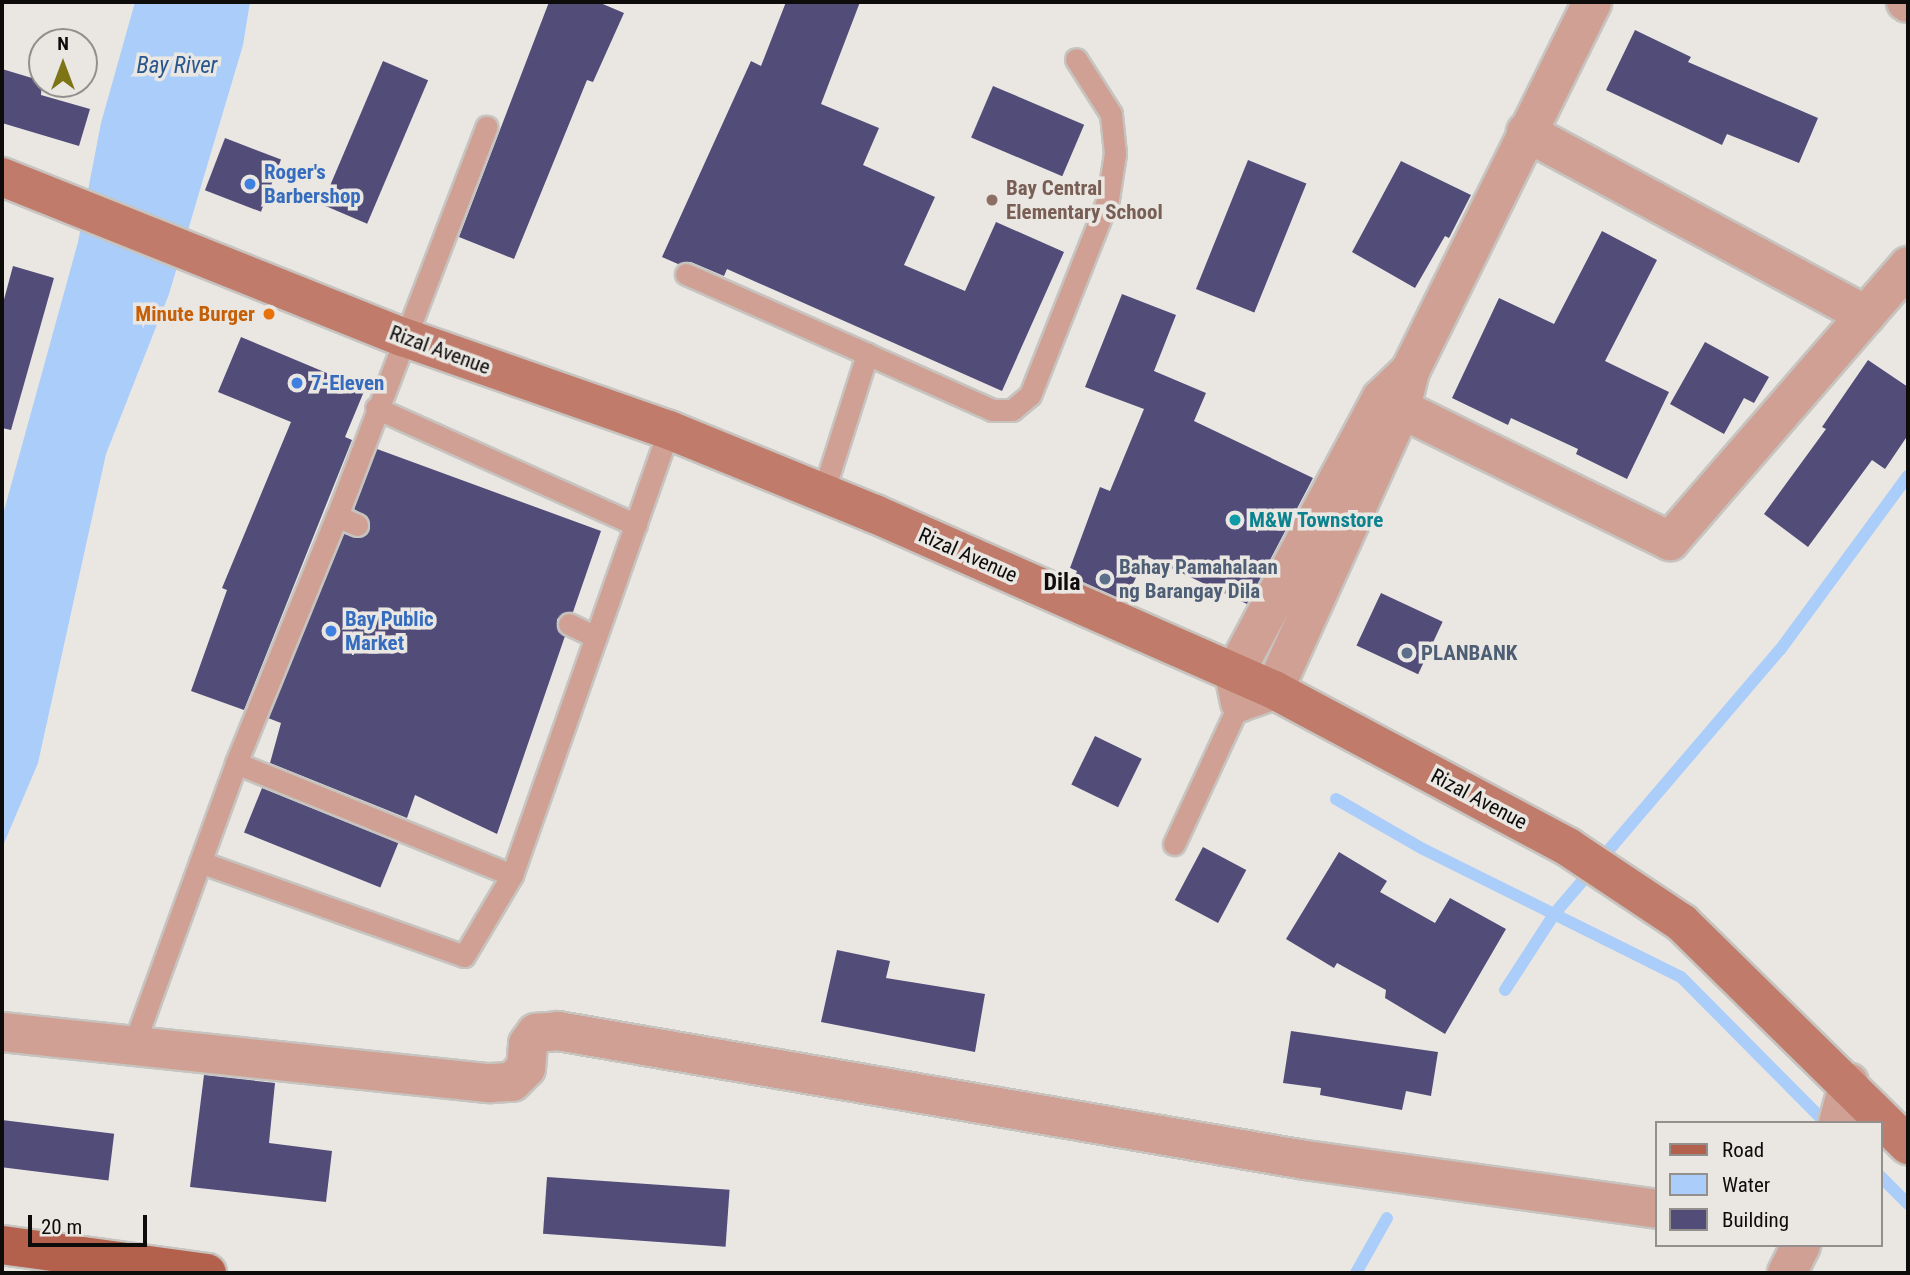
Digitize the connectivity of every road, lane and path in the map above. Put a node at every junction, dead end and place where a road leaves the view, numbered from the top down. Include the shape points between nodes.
1 (1592, 2) edge
2 (1076, 59) dead end
3 (486, 127) dead end
4 (1526, 132) junction
5 (2, 177) edge
6 (1908, 266) edge
7 (686, 274) dead end
8 (1866, 316) junction
9 (403, 337) junction
10 (867, 354) junction
11 (1391, 405) junction
12 (376, 408) junction
13 (669, 430) junction
14 (823, 493) junction
15 (337, 516) junction
16 (357, 525) dead end
17 (636, 525) junction
18 (569, 624) dead end
19 (594, 636) junction
20 (1249, 689) junction
21 (236, 763) junction
22 (1174, 844) dead end
23 (200, 862) junction
24 (512, 875) junction
25 (2, 1032) edge
26 (134, 1044) junction
27 (1849, 1082) junction
28 (1839, 1121) edge
29 (1908, 1145) edge
30 (1654, 1209) edge
31 (2, 1245) edge
32 (1800, 1247) edge
33 (207, 1273) edge
34 (1787, 1273) edge

1 - 4 street
2 - 10 lane via 1111,114 1115,153 1108,199 1030,395 1012,410 992,410
3 - 9 lane
4 - 8 street
4 - 11 street
5 - 9 main road, Rizal Avenue
6 - 8 street
7 - 10 lane
8 - 11 street via 1670,541
9 - 12 lane
9 - 13 main road, Rizal Avenue
10 - 14 lane
11 - 20 street
12 - 15 lane
12 - 17 lane
13 - 14 main road, Rizal Avenue
13 - 17 lane
14 - 20 main road, Rizal Avenue
15 - 16 lane
15 - 21 lane
17 - 19 lane
18 - 19 lane
19 - 24 lane
20 - 22 lane
20 - 27 main road, Rizal Avenue via 1568,847 1682,923
21 - 23 lane
21 - 24 lane
23 - 24 lane via 464,956
23 - 26 lane
25 - 26 street
26 - 30 street via 490,1083 512,1082 526,1068 528,1044 536,1033 558,1031 1305,1160
27 - 28 street
27 - 29 main road, Rizal Avenue
31 - 33 main road
32 - 34 street

